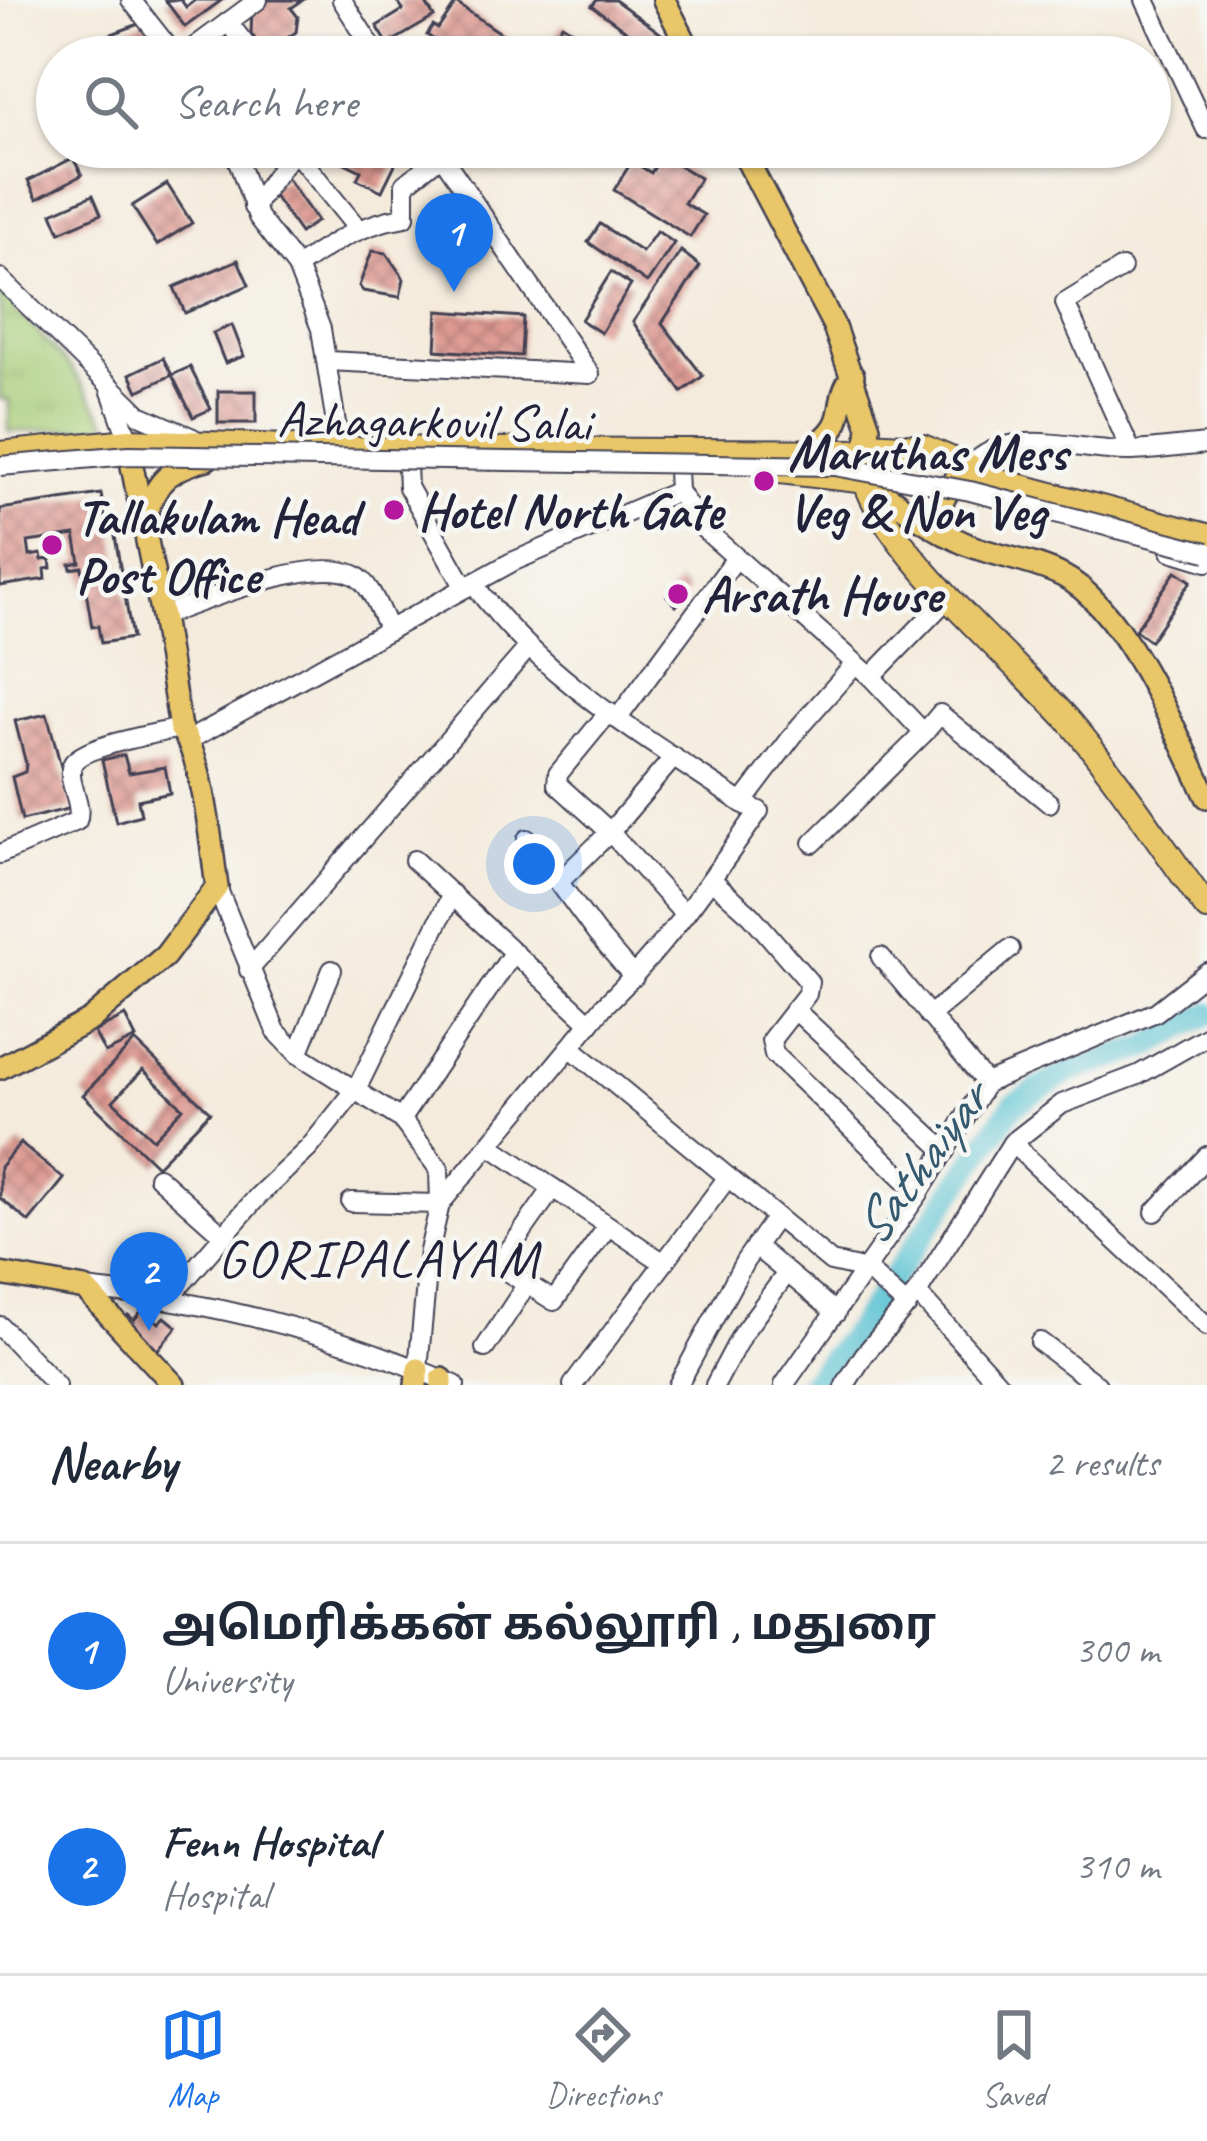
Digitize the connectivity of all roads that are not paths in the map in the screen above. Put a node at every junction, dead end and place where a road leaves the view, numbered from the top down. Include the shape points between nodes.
1 (130, 0) edge
2 (259, 0) edge
3 (342, 0) edge
4 (664, 0) edge
5 (1145, 0) edge
6 (228, 22) junction
7 (160, 36) edge
8 (208, 36) edge
9 (239, 36) edge
10 (361, 36) edge
11 (682, 36) edge
12 (1162, 36) edge
13 (1171, 55) edge
14 (1206, 129) edge
15 (240, 168) edge
16 (281, 168) edge
17 (310, 168) edge
18 (421, 168) edge
19 (451, 168) edge
20 (751, 168) edge
21 (253, 207) junction
22 (358, 230) junction
23 (297, 267) junction
24 (1122, 268) dead end
25 (0, 278) edge
26 (328, 361) junction
27 (853, 375) junction
28 (109, 384) junction
29 (1207, 444) edge
30 (865, 448) junction
31 (340, 449) junction
32 (130, 451) junction
33 (808, 451) junction
34 (1131, 451) junction
35 (214, 452) junction
36 (0, 454) edge
37 (407, 466) junction
38 (970, 467) junction
39 (0, 470) edge
40 (677, 480) junction
41 (866, 482) junction
42 (143, 524) junction
43 (945, 534) junction
44 (1207, 536) edge
45 (1207, 552) edge
46 (736, 558) junction
47 (1207, 562) edge
48 (469, 586) junction
49 (948, 598) junction
50 (162, 616) junction
51 (388, 630) junction
52 (528, 648) junction
53 (863, 671) junction
54 (614, 715) junction
55 (924, 733) junction
56 (185, 734) junction
57 (674, 757) junction
58 (1207, 797) edge
59 (742, 803) junction
60 (1049, 803) dead end
61 (610, 832) junction
62 (527, 839) dead end
63 (813, 844) dead end
64 (0, 854) edge
65 (414, 860) dead end
66 (712, 880) junction
67 (560, 881) junction
68 (217, 887) junction
69 (452, 894) junction
70 (1207, 908) edge
71 (684, 914) junction
72 (1010, 949) dead end
73 (513, 953) junction
74 (881, 957) dead end
75 (249, 970) junction
76 (332, 970) dead end
77 (1207, 972) edge
78 (634, 977) junction
79 (794, 1009) junction
80 (929, 1016) junction
81 (590, 1023) junction
82 (1207, 1036) edge
83 (570, 1047) junction
84 (298, 1054) junction
85 (0, 1068) edge
86 (986, 1083) junction
87 (357, 1088) junction
88 (401, 1119) junction
89 (1012, 1144) junction
90 (489, 1145) junction
91 (946, 1151) junction
92 (1207, 1156) edge
93 (158, 1177) dead end
94 (728, 1177) junction
95 (553, 1188) junction
96 (919, 1193) junction
97 (351, 1202) dead end
98 (440, 1204) junction
99 (1155, 1212) dead end
100 (776, 1216) junction
101 (608, 1226) junction
102 (224, 1234) junction
103 (755, 1246) junction
104 (664, 1264) junction
105 (867, 1270) junction
106 (787, 1273) junction
107 (0, 1274) edge
108 (526, 1284) junction
109 (85, 1289) junction
110 (170, 1297) junction
111 (912, 1300) junction
112 (836, 1313) junction
113 (0, 1326) edge
114 (1207, 1326) edge
115 (1040, 1342) dead end
116 (485, 1348) dead end
117 (417, 1377) edge
118 (446, 1383) edge
119 (56, 1385) edge
120 (174, 1385) edge
121 (573, 1385) edge
122 (678, 1385) edge
123 (716, 1385) edge
124 (784, 1385) edge
125 (845, 1385) edge
126 (1000, 1385) edge
127 (1097, 1385) edge

1 - 7 street
2 - 6 street
3 - 10 street
4 - 11 main road
5 - 12 street
6 - 8 street
6 - 9 street
13 - 14 street
15 - 21 street
16 - 21 street
17 - 22 street
18 - 22 street via 405,184 404,217
19 - 26 street via 590,374
20 - 27 main road
21 - 23 street
22 - 23 street
23 - 26 street
24 - 34 street via 1065,303
25 - 28 street
26 - 31 street
27 - 30 main road via 869,427
27 - 33 main road via 842,418
28 - 32 street
28 - 35 street via 140,415
29 - 34 street
30 - 33 highway, Azhagarkovil Salai
30 - 38 highway, Azhagarkovil Salai via 922,447
30 - 41 highway
31 - 33 highway, Azhagarkovil Salai
31 - 35 highway, Azhagarkovil Salai
32 - 35 highway, Azhagarkovil Salai
32 - 36 highway, Azhagarkovil Salai
32 - 39 highway, Azhagarkovil Salai
32 - 42 main road
34 - 38 street via 1000,446
35 - 37 highway, Azhagarkovil Salai
35 - 42 main road via 169,472
37 - 40 highway, Azhagarkovil Salai
37 - 48 street via 408,487
38 - 43 main road via 937,510
38 - 44 highway, Azhagarkovil Salai
38 - 47 street via 1042,515
39 - 45 street, bridge via 129,455 835,466 970,491
40 - 41 highway, Azhagarkovil Salai via 755,468
40 - 46 street via 703,528
40 - 48 street
41 - 43 main road
41 - 49 highway via 881,515
42 - 50 main road
43 - 58 main road via 1068,578 1090,598 1146,674
46 - 53 street
46 - 54 street
48 - 51 street
48 - 52 street
49 - 53 street
49 - 70 highway via 1070,722
50 - 51 street via 256,581 332,571 367,586
50 - 56 main road
51 - 56 street
52 - 54 street
52 - 75 street
53 - 55 street
53 - 59 street via 801,725
54 - 57 street
54 - 61 street via 556,778
55 - 60 street via 940,714
55 - 63 street
56 - 64 street via 76,759 77,821
56 - 68 main road
57 - 59 street
57 - 61 street
59 - 66 street via 759,811
61 - 67 street
61 - 71 street
62 - 67 street
65 - 69 street
66 - 71 street
66 - 79 street via 805,975 809,988
67 - 78 street
68 - 75 street
68 - 85 main road via 164,956 90,1020
69 - 73 street
69 - 87 street
71 - 78 street
72 - 80 street
73 - 81 street
73 - 88 street
74 - 80 street
75 - 84 street via 276,1031
76 - 84 street
77 - 86 street via 1156,1012
78 - 81 street
79 - 91 street
79 - 96 street via 771,1040 774,1054
80 - 86 street
81 - 83 street
82 - 89 street via 1062,1105
83 - 90 street
83 - 94 street
84 - 87 street
86 - 91 street
87 - 88 street
87 - 102 street
88 - 98 street via 439,1169
89 - 111 street
89 - 114 street
90 - 95 street
90 - 98 street
91 - 96 street
92 - 99 street
93 - 102 street
94 - 100 street
94 - 104 street
95 - 101 street
95 - 108 street via 498,1266
96 - 105 street
97 - 98 street
98 - 117 street
100 - 103 street
100 - 105 street via 831,1262
101 - 104 street
101 - 108 street via 554,1300
102 - 110 street
103 - 106 street
103 - 122 street
104 - 121 street
105 - 111 street
105 - 112 street
106 - 112 street
106 - 123 street
107 - 109 main road
108 - 116 street
109 - 110 street
109 - 120 main road
110 - 117 street
111 - 125 street
111 - 126 street
112 - 124 street
113 - 119 street
115 - 127 street
117 - 118 street

